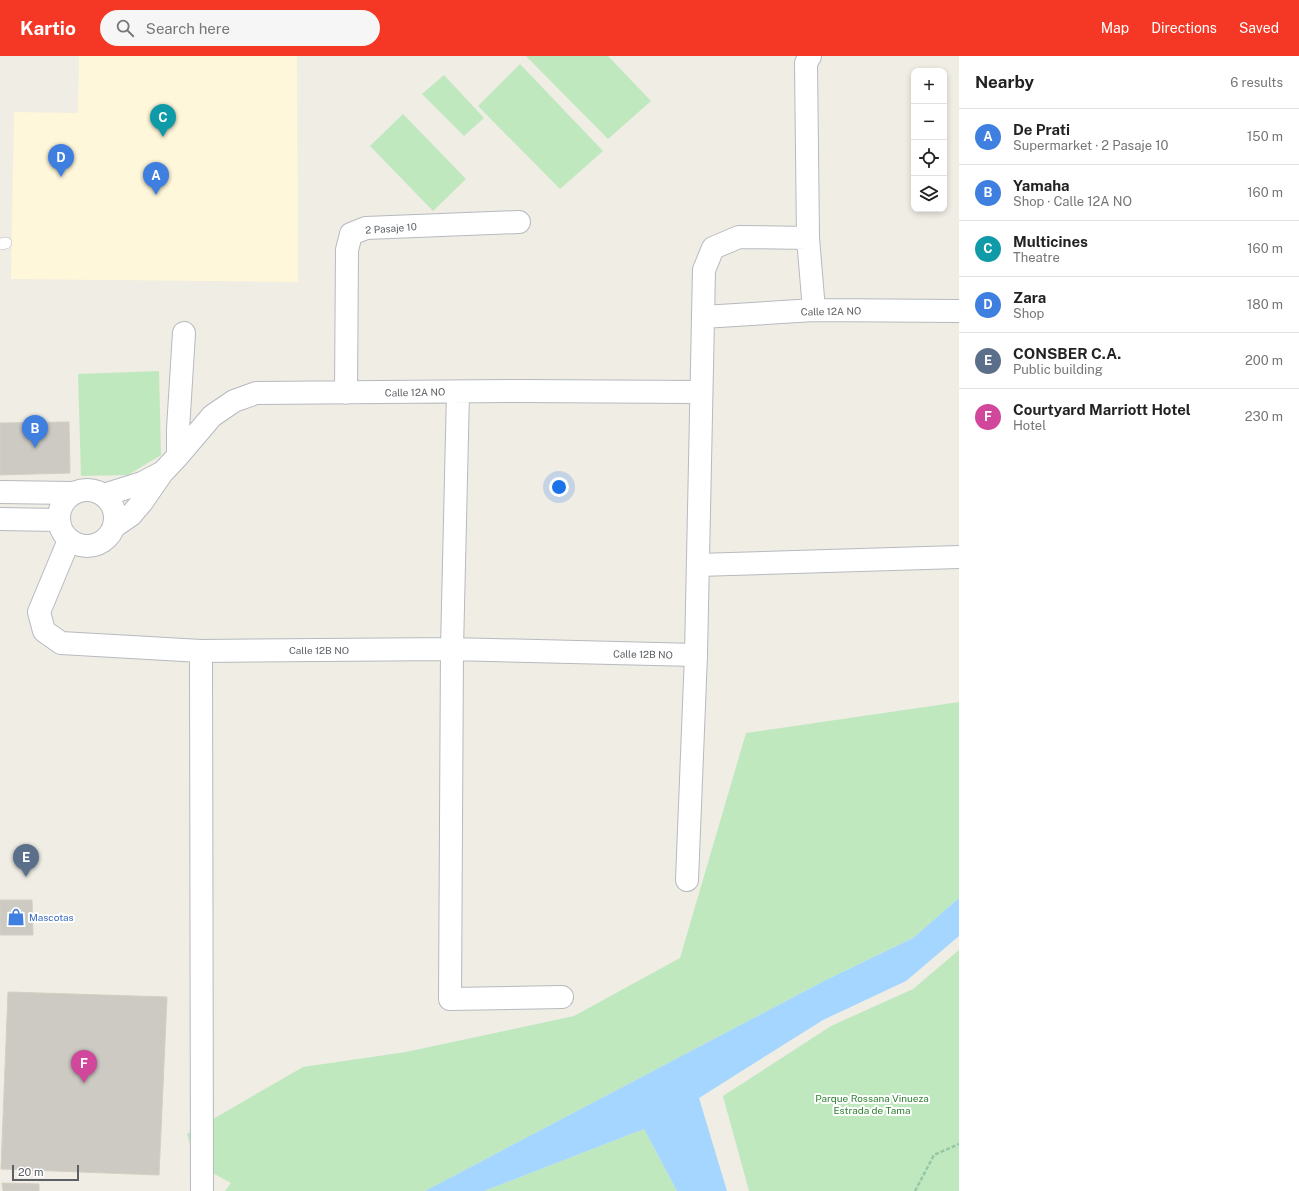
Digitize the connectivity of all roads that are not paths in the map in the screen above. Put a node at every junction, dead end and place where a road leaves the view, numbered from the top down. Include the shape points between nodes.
1 (810, 56) edge
2 (519, 222) dead end
3 (808, 238) junction
4 (814, 310) junction
5 (959, 311) edge
6 (703, 317) junction
7 (184, 333) dead end
8 (458, 392) junction
9 (700, 392) junction
10 (346, 393) junction
11 (178, 456) junction
12 (162, 473) junction
13 (0, 492) edge
14 (73, 493) junction
15 (104, 495) junction
16 (0, 519) edge
17 (58, 520) junction
18 (115, 526) junction
19 (69, 540) junction
20 (959, 557) edge
21 (698, 565) junction
22 (452, 649) junction
23 (201, 651) junction
24 (696, 655) junction
25 (687, 880) dead end
26 (562, 998) dead end
27 (202, 1191) edge

1 - 3 street via 806,63
2 - 10 street, 2 Pasaje 10 via 366,228 351,234 347,250
3 - 4 street
3 - 6 street via 739,237 713,248 704,270
4 - 5 street, Calle 12A NO
4 - 6 street, Calle 12A NO
6 - 9 street
7 - 11 street
8 - 9 street, Calle 12A NO
8 - 10 street, Calle 12A NO
8 - 22 street
9 - 21 street
10 - 11 street, Calle 12A NO via 256,393 234,401 212,416
11 - 12 street, Calle 12A NO
12 - 15 street, Calle 12A NO via 142,483
12 - 18 street, Calle 12A NO via 131,516
13 - 14 street
14 - 15 street via 89,490
14 - 17 street via 62,504
15 - 18 street via 115,512
16 - 17 street
17 - 19 street via 60,528
18 - 19 street via 107,538 94,546 76,545
19 - 23 street, Calle 12B NO via 38,612 44,631 62,643
20 - 21 street
21 - 24 street
22 - 23 street, Calle 12B NO
22 - 24 street, Calle 12B NO
22 - 26 street via 450,999
23 - 27 street
24 - 25 street

